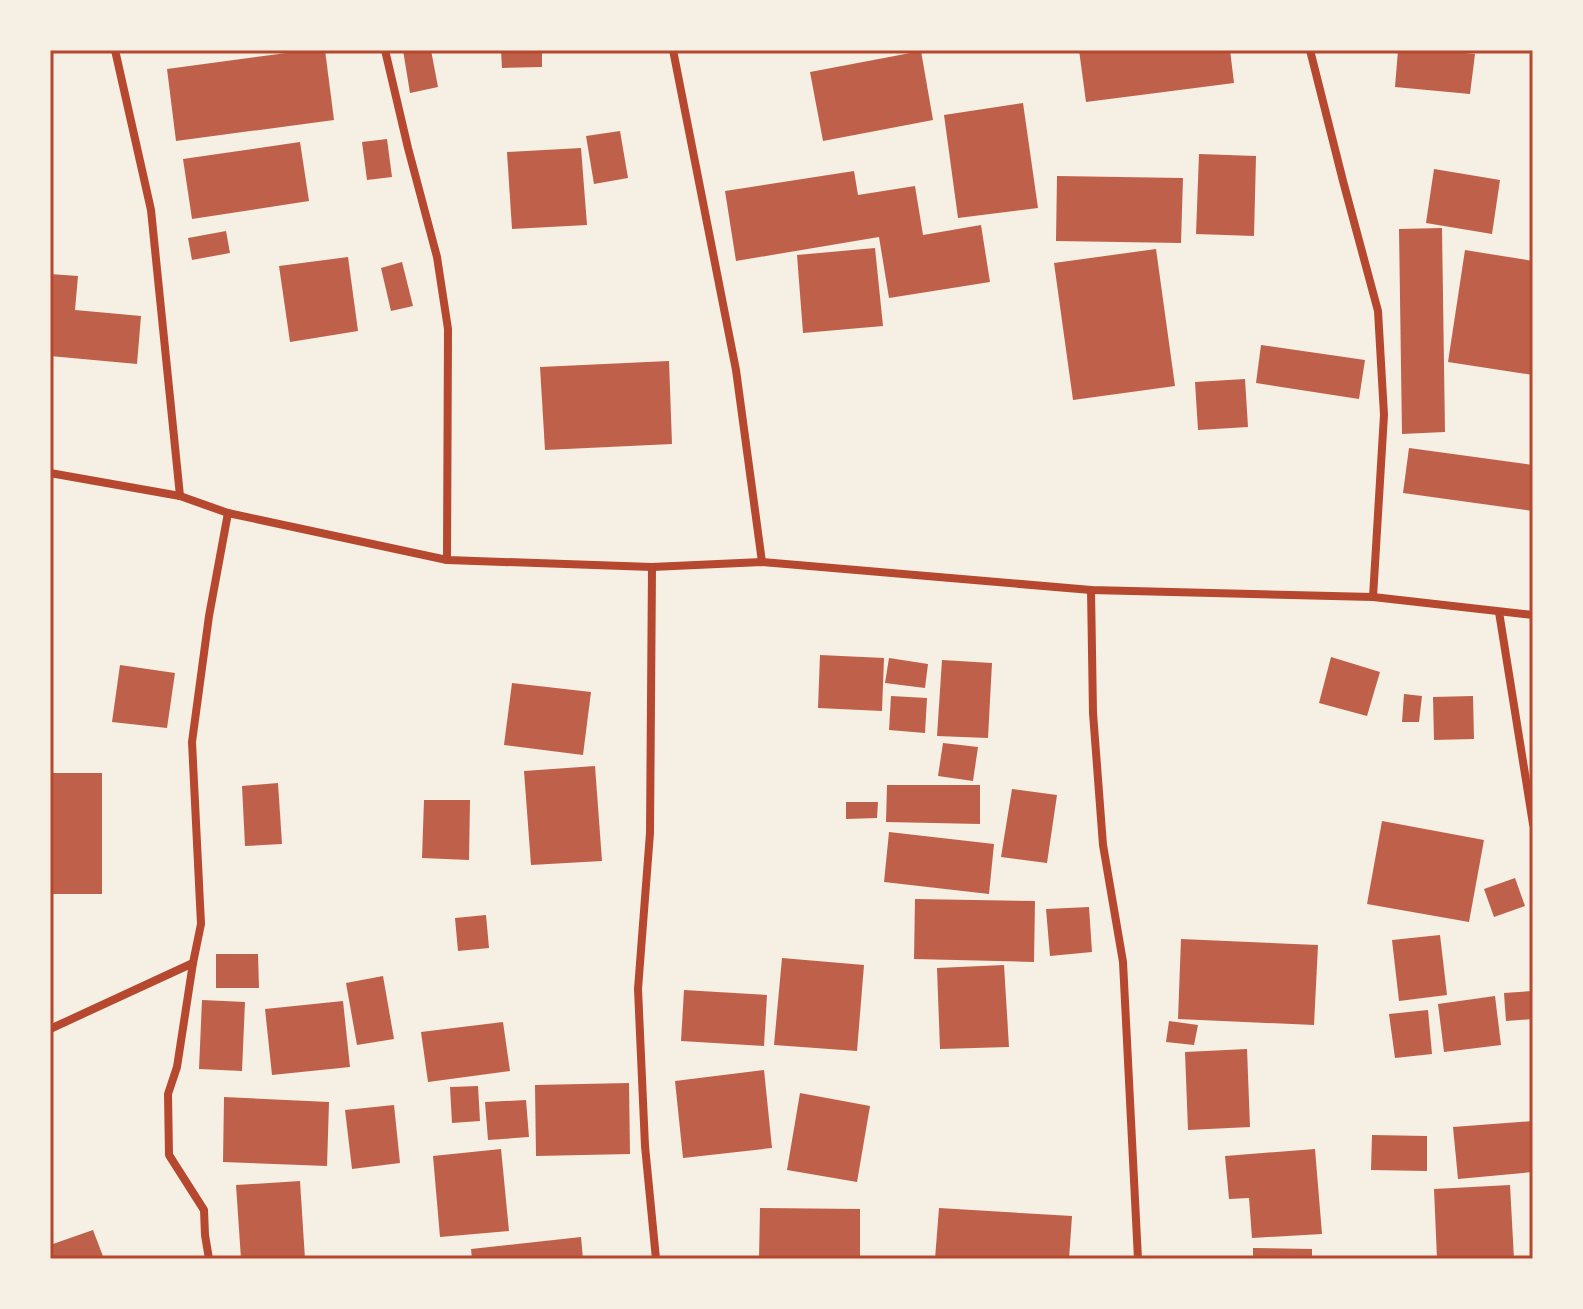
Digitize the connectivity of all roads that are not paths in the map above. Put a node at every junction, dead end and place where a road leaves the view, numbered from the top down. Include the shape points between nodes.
1 (115, 50) edge
2 (385, 50) edge
3 (673, 50) edge
4 (1310, 50) edge
5 (50, 473) edge
6 (180, 496) junction
7 (228, 513) junction
8 (447, 560) junction
9 (762, 562) junction
10 (652, 567) junction
11 (1091, 590) junction
12 (1373, 597) junction
13 (1499, 612) junction
14 (1533, 615) edge
15 (1533, 824) edge
16 (193, 963) junction
17 (50, 1029) edge
18 (209, 1259) edge
19 (656, 1259) edge
20 (1138, 1259) edge

1 - 6 street via 151,210
2 - 8 street via 437,257 448,329
3 - 9 street via 736,370
4 - 12 street via 1378,311 1384,415
5 - 6 street
6 - 7 street
7 - 8 street
7 - 16 street via 192,742 201,924
8 - 10 street
9 - 10 street
9 - 11 street
10 - 19 street via 650,833 638,989
11 - 12 street
11 - 20 street via 1094,727 1103,845 1123,962
12 - 13 street
13 - 14 street
13 - 15 street
16 - 17 street
16 - 18 street via 168,1094 169,1155 204,1210

